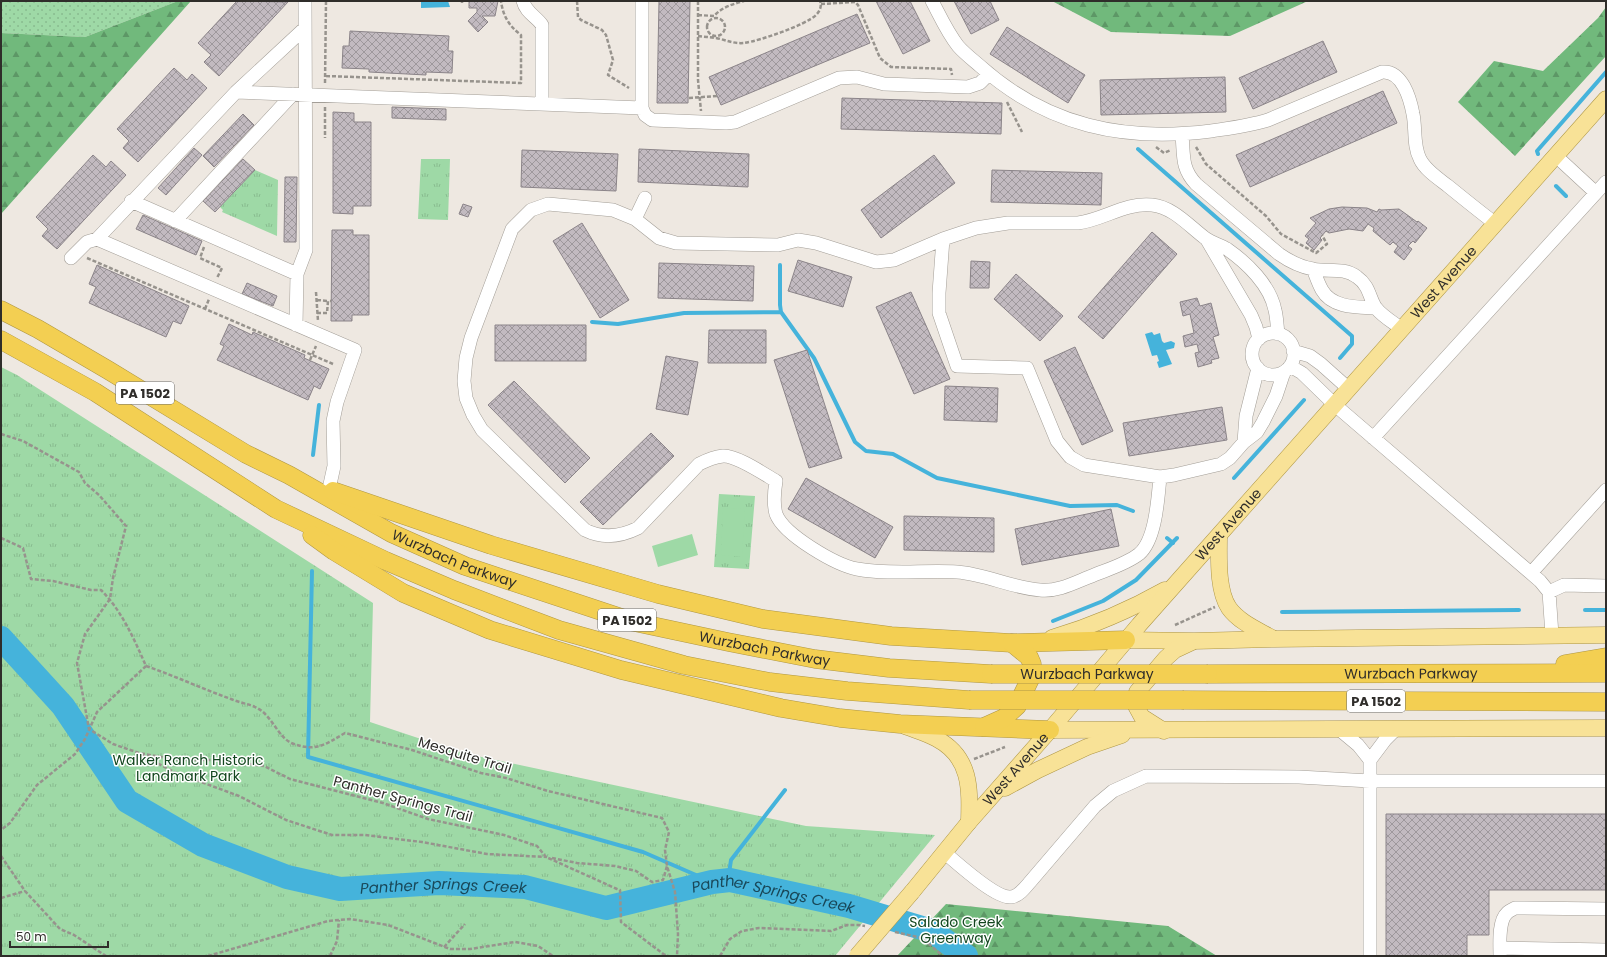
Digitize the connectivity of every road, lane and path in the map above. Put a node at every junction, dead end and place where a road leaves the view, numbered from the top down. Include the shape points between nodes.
1 (305, 1) edge
2 (326, 1) edge
3 (501, 1) edge
4 (523, 1) edge
5 (577, 1) edge
6 (642, 1) edge
7 (698, 1) edge
8 (744, 1) edge
9 (851, 1) edge
10 (932, 1) edge
11 (821, 3) edge
12 (698, 15) junction
13 (714, 17) junction
14 (320, 27) dead end
15 (325, 27) junction
16 (304, 28) junction
17 (698, 36) junction
18 (717, 37) junction
19 (989, 74) junction
20 (326, 76) junction
21 (952, 80) dead end
22 (325, 88) dead end
23 (631, 89) dead end
24 (236, 92) junction
25 (300, 94) junction
26 (717, 96) dead end
27 (689, 98) dead end
28 (699, 98) junction
29 (1005, 99) dead end
30 (1606, 99) edge
31 (542, 104) junction
32 (325, 105) dead end
33 (642, 108) junction
34 (701, 113) dead end
35 (1022, 132) dead end
36 (1182, 135) junction
37 (325, 138) dead end
38 (1194, 143) dead end
39 (1556, 156) junction
40 (1606, 182) edge
41 (1596, 193) junction
42 (645, 198) dead end
43 (131, 201) junction
44 (635, 219) junction
45 (175, 220) junction
46 (1496, 224) junction
47 (1322, 235) dead end
48 (97, 239) junction
49 (943, 239) junction
50 (1207, 240) junction
51 (206, 243) dead end
52 (71, 258) dead end
53 (87, 258) dead end
54 (1243, 263) junction
55 (1313, 269) junction
56 (1227, 273) junction
57 (297, 274) junction
58 (215, 282) dead end
59 (316, 292) dead end
60 (210, 297) dead end
61 (317, 300) junction
62 (1376, 308) junction
63 (205, 309) junction
64 (1, 310) edge
65 (317, 313) junction
66 (324, 321) dead end
67 (296, 325) junction
68 (1402, 330) junction
69 (1278, 334) junction
70 (1259, 339) junction
71 (1, 340) edge
72 (317, 344) dead end
73 (1293, 351) junction
74 (313, 355) junction
75 (310, 360) dead end
76 (333, 364) dead end
77 (1258, 368) junction
78 (1287, 369) junction
79 (1349, 389) junction
80 (1248, 405) junction
81 (1335, 405) junction
82 (1268, 412) junction
83 (1, 434) edge
84 (1374, 438) junction
85 (1244, 442) junction
86 (289, 475) junction
87 (1160, 476) junction
88 (328, 489) junction
89 (1606, 490) edge
90 (276, 509) junction
91 (1219, 536) junction
92 (1, 538) edge
93 (1531, 573) junction
94 (1175, 585) junction
95 (1606, 586) edge
96 (1549, 592) junction
97 (110, 599) junction
98 (1218, 606) dead end
99 (1175, 625) dead end
100 (1552, 635) junction
101 (1606, 635) edge
102 (1274, 639) junction
103 (1126, 640) junction
104 (1194, 641) junction
105 (1012, 643) junction
106 (1037, 643) junction
107 (1606, 657) edge
108 (146, 666) junction
109 (1515, 672) junction
110 (1606, 672) edge
111 (1569, 702) junction
112 (1606, 702) edge
113 (1606, 706) edge
114 (900, 724) junction
115 (979, 728) junction
116 (1606, 728) edge
117 (89, 729) junction
118 (1396, 729) junction
119 (1050, 730) junction
120 (1340, 730) junction
121 (1135, 731) junction
122 (1164, 731) junction
123 (1005, 746) dead end
124 (139, 753) junction
125 (1370, 760) junction
126 (969, 761) dead end
127 (1370, 781) junction
128 (1606, 781) edge
129 (995, 794) junction
130 (969, 822) junction
131 (1, 830) edge
132 (945, 853) junction
133 (1, 856) edge
134 (546, 857) junction
135 (667, 866) junction
136 (25, 891) junction
137 (1, 898) edge
138 (1606, 910) edge
139 (339, 920) junction
140 (465, 924) dead end
141 (872, 928) dead end
142 (893, 932) dead end
143 (444, 947) junction
144 (1606, 950) edge
145 (1500, 952) edge
146 (106, 956) edge
147 (208, 956) edge
148 (330, 956) edge
149 (553, 956) edge
150 (666, 956) edge
151 (677, 956) edge
152 (720, 956) edge
153 (857, 956) edge
154 (943, 956) edge
155 (1370, 956) edge

1 - 16 lane
2 - 15 path
3 - 20 path via 506,20 521,35 521,83
4 - 31 lane via 526,10 542,25
5 - 23 path via 578,17 602,30 609,39 613,60 608,75
6 - 33 lane
7 - 12 path
8 - 13 path via 718,11
9 - 11 path
9 - 21 path via 858,5 880,58 891,67 952,69
10 - 19 lane via 948,33
11 - 18 path via 820,11 809,20 777,34 743,43 734,43
12 - 13 path
12 - 17 path
13 - 18 path via 706,28 712,36
13 - 18 path via 721,19 725,27 723,33
14 - 15 path
15 - 20 path
16 - 24 lane
16 - 25 lane
17 - 18 path
17 - 28 path
19 - 33 lane via 980,83 968,87 884,84 857,77 839,78 734,122 726,123 652,120 645,115
19 - 36 lane via 1012,92 1045,110 1079,123 1118,132
20 - 22 path
24 - 25 lane
24 - 43 lane
25 - 31 lane
25 - 45 lane
25 - 57 lane via 306,250
26 - 28 path
27 - 28 path
28 - 34 path
29 - 35 path
30 - 39 main road, West Avenue
31 - 33 lane
32 - 37 path
36 - 46 lane via 1249,126 1382,72 1389,72 1403,83 1413,113 1416,147 1420,160 1430,172
36 - 55 lane via 1184,163 1188,175 1196,184 1279,254
38 - 47 path via 1206,164 1266,216 1281,234 1316,253 1327,244
39 - 41 lane
39 - 46 main road, West Avenue
40 - 41 lane
41 - 84 lane
42 - 44 lane
43 - 45 lane
43 - 48 lane
44 - 49 lane via 659,238 676,242 778,245 798,240 876,262 894,260
44 - 87 lane via 613,210 598,208 548,204 531,210 512,229 471,338 466,358 466,398 482,430 585,530 596,535 610,536 633,531 699,464 711,458 724,456 746,464 776,481 773,497 777,515 784,527 799,540 836,562 856,569 876,571 972,574 1024,589 1042,591 1063,587 1130,561 1140,553 1149,537 1157,512
45 - 57 lane
46 - 68 main road, West Avenue
48 - 52 lane via 87,242
48 - 67 lane
49 - 50 lane via 976,228 1008,223 1089,222 1133,206 1150,205 1170,211
49 - 87 lane via 938,293 939,313 957,366 1027,368 1057,441 1070,457 1084,465
50 - 54 lane via 1226,249
50 - 56 lane
51 - 58 path via 200,258 222,268
53 - 63 path
54 - 56 lane
54 - 69 lane via 1260,279 1267,292 1275,309
55 - 62 lane via 1336,270 1358,277 1369,290
55 - 62 lane via 1322,290 1337,304
56 - 70 lane via 1251,315
57 - 67 lane
59 - 61 path
60 - 63 path
61 - 65 path
61 - 65 path via 330,301 327,313
62 - 68 lane
63 - 74 path
64 - 86 highway, Wurzbach Parkway / PA 1502 via 108,370 246,454
65 - 66 path via 317,320
67 - 88 lane via 355,350 336,402 333,421 334,466
68 - 79 main road, West Avenue
69 - 70 lane
69 - 73 lane via 1291,343
70 - 77 lane via 1252,357
71 - 90 highway, Wurzbach Parkway / PA 1502 via 95,392
72 - 74 path
73 - 78 lane via 1293,359
73 - 79 lane via 1310,356
74 - 75 path
74 - 76 path
77 - 78 lane via 1270,375 1277,375
77 - 80 lane
78 - 81 lane via 1302,374
78 - 82 lane
79 - 81 main road, West Avenue
80 - 82 lane
80 - 85 lane
81 - 84 lane
81 - 91 main road, West Avenue
82 - 85 lane via 1257,432
83 - 97 path via 23,442 79,472 126,526 112,578
84 - 93 lane
85 - 87 lane via 1221,464
86 - 88 highway
86 - 109 highway, Wurzbach Parkway / PA 1502, bridge via 391,532 465,566 634,622 815,659 889,668 991,674
88 - 105 highway via 491,545 658,594 762,620 891,636
89 - 93 lane
90 - 111 highway, Wurzbach Parkway / PA 1502, bridge via 386,561 559,630 684,665 770,682 846,691 969,700
90 - 114 highway via 334,551 403,593 490,630 621,670 698,689 781,708 840,718
91 - 94 main road, West Avenue
91 - 102 main road via 1219,574 1229,608 1246,624
92 - 97 path via 23,548 31,579 101,590
93 - 96 lane
94 - 103 main road, West Avenue
94 - 106 main road via 1130,610 1083,629
95 - 96 lane via 1564,586
96 - 100 lane
97 - 108 path via 128,626
97 - 117 path via 85,634 77,664
98 - 99 path
100 - 101 main road
100 - 102 main road
102 - 104 main road
103 - 104 main road
103 - 106 highway
103 - 119 main road, West Avenue
104 - 122 main road via 1175,650 1166,658 1137,692 1136,706 1142,717
105 - 106 highway
105 - 115 highway via 1029,657 1032,675 1017,706 1004,718
107 - 109 highway
108 - 117 path via 96,712
108 - 135 path, Mesquite Trail via 258,708 292,744 310,748 320,747 345,733 412,750 481,773 548,791 662,818 669,832 665,850
109 - 110 highway, Wurzbach Parkway / PA 1502
111 - 112 highway, Wurzbach Parkway / PA 1502
111 - 113 highway
114 - 115 highway
114 - 130 main road via 937,739 957,756 966,772 970,790
115 - 119 highway
116 - 118 main road
117 - 124 path, Panther Springs Trail via 114,744
117 - 131 path via 75,754 37,785 10,823
118 - 120 main road
118 - 125 lane
119 - 121 main road
119 - 129 main road, West Avenue
120 - 122 main road
120 - 125 lane via 1358,745
121 - 122 main road
121 - 129 main road via 1087,747
123 - 126 path
124 - 134 path, Panther Springs Trail via 178,760 219,760 264,766 290,779 383,803 428,819 504,835 537,846
124 - 134 path via 174,772 239,796 286,820 332,835 364,835 487,854
125 - 127 lane
127 - 128 lane
127 - 132 lane via 1146,776 1113,791 1095,806 1019,894 1011,897 988,888
127 - 155 lane
129 - 130 main road, West Avenue
130 - 132 main road, West Avenue
132 - 153 main road, West Avenue, bridge
133 - 136 path
134 - 135 path via 615,866 636,871 652,882 663,880
134 - 150 path, Panther Springs Trail via 620,890 621,922
135 - 151 path, Mesquite Trail via 675,892
136 - 137 path
136 - 146 path via 60,929
138 - 145 lane via 1515,908 1506,913 1503,920 1500,929
139 - 143 path via 350,919 388,925
139 - 147 path
139 - 148 path via 338,941
140 - 143 path
141 - 152 path via 858,924 831,931 759,928 742,931 730,939
142 - 154 path via 922,938
143 - 149 path via 470,949 515,942 538,946
144 - 145 lane

